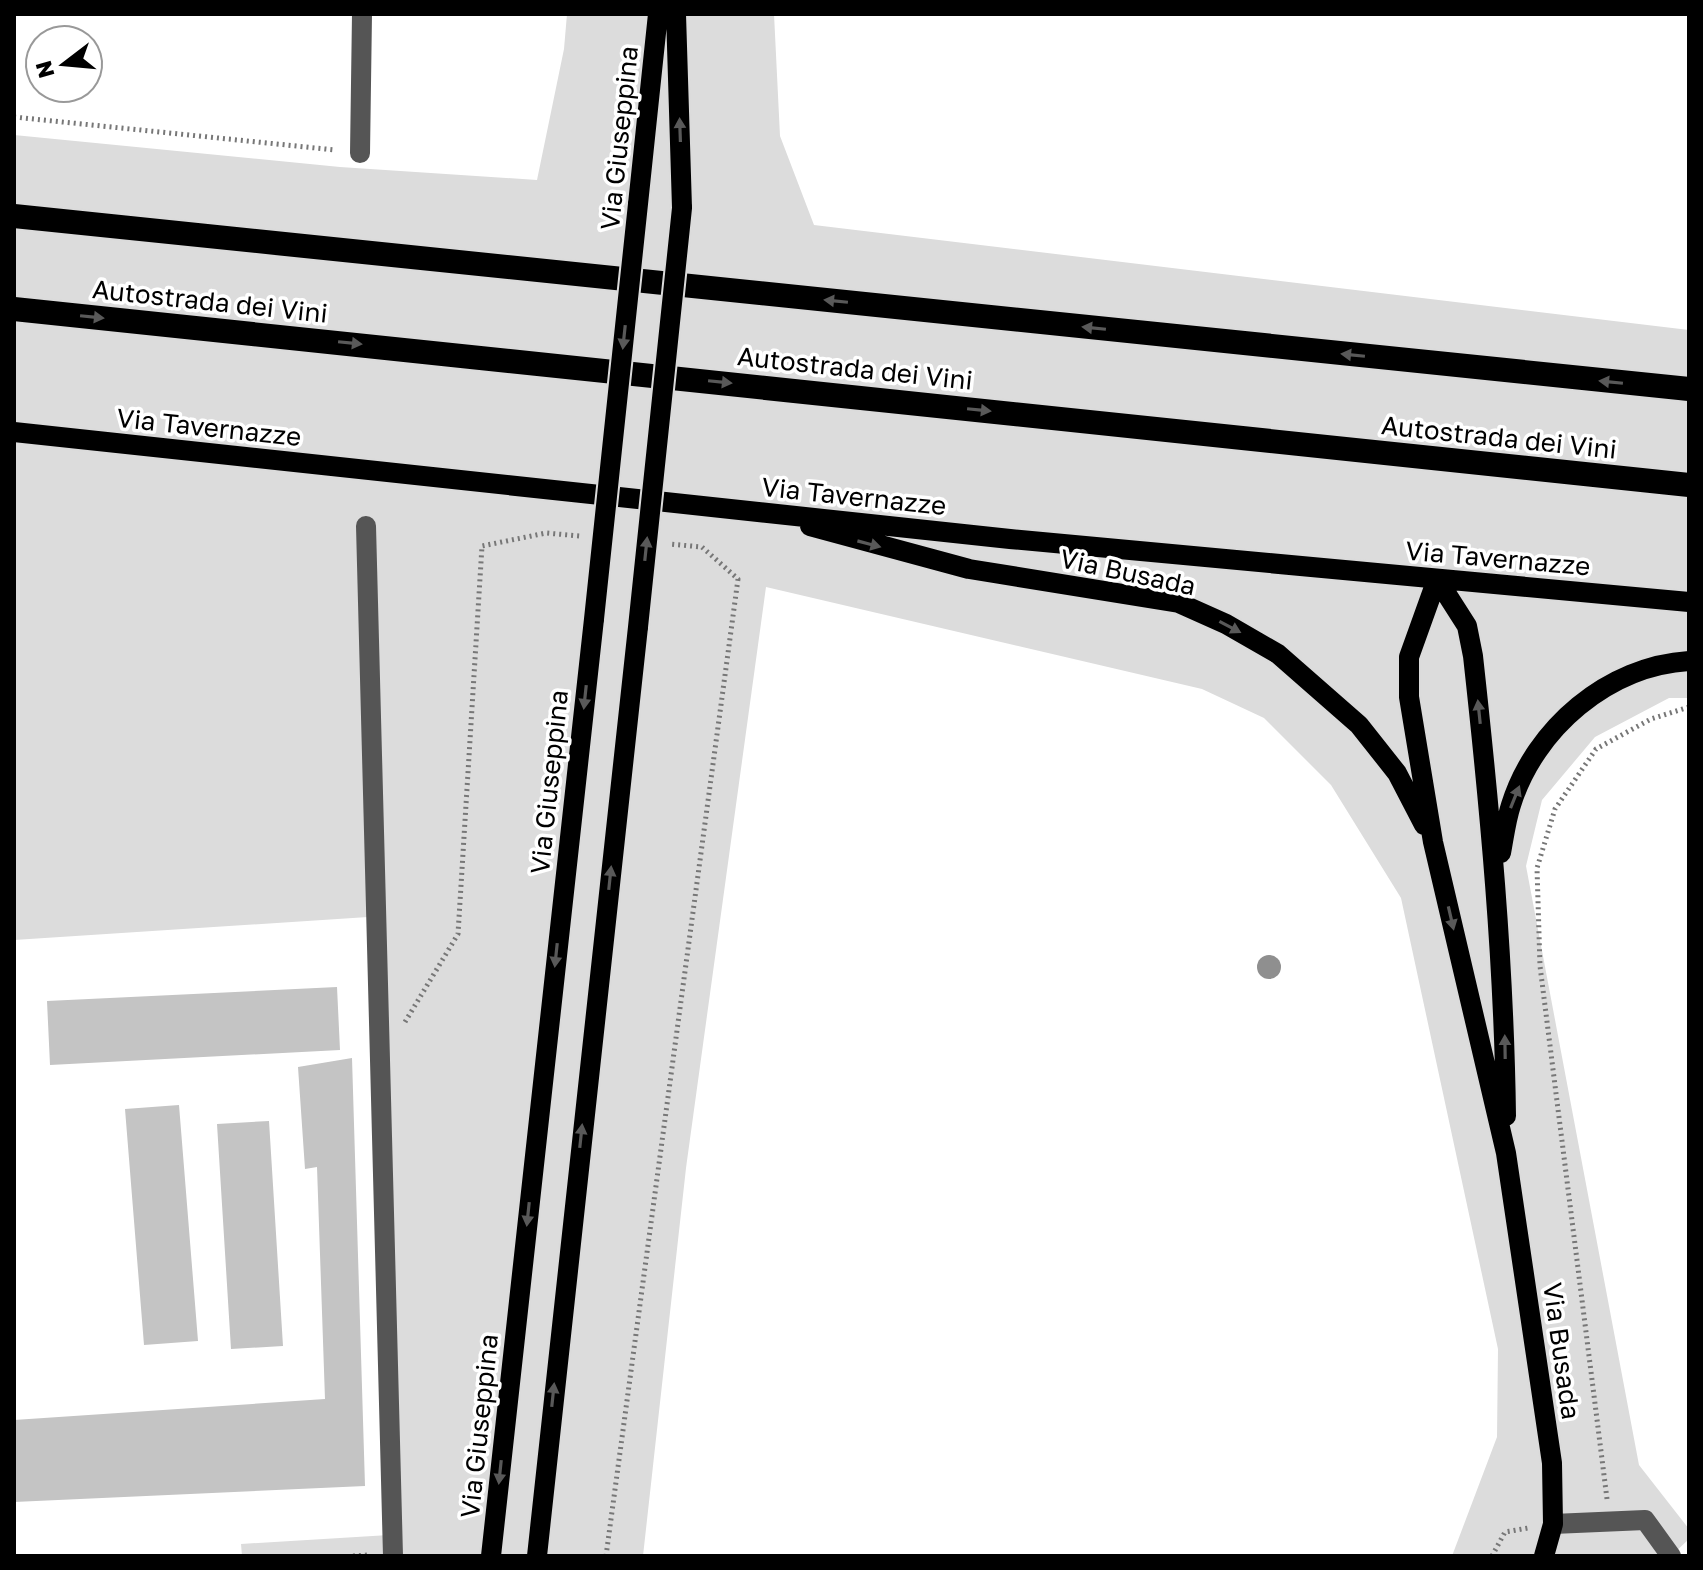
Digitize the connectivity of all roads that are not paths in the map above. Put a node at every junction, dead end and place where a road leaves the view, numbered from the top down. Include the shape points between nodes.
1 (362, 14) edge
2 (658, 14) edge
3 (676, 14) edge
4 (360, 153) road end
5 (14, 216) edge
6 (14, 309) edge
7 (1689, 389) edge
8 (14, 432) edge
9 (1689, 485) edge
10 (767, 512) junction
11 (366, 526) dead end
12 (1437, 579) junction
13 (1689, 602) edge
14 (1689, 661) edge
15 (1433, 842) junction
16 (1497, 873) junction
17 (1506, 1153) junction
18 (1553, 1524) junction
19 (393, 1556) edge
20 (491, 1556) edge
21 (537, 1556) edge
22 (1544, 1556) edge
23 (1671, 1556) edge

1 - 4 street
2 -> 20 main road, Via Giuseppina, bridge
21 -> 3 main road, Via Giuseppina, bridge via 682,208
7 -> 5 highway
6 -> 9 highway, Autostrada dei Vini
8 - 10 main road, Via Tavernazze
10 - 12 main road, Via Tavernazze
10 -> 15 main road, Via Busada via 969,569 1179,603 1226,624 1278,654 1359,725 1397,773
11 - 19 street
12 - 13 main road, Via Tavernazze
12 - 15 main road, Via Busada via 1409,657 1409,697
16 -> 12 main road, Via Busada via 1467,626
16 -> 14 main road, Via Busada via 1511,803 1541,743 1583,699 1630,675
15 -> 17 main road, Via Busada
17 -> 16 main road, Via Busada
17 - 18 main road, Via Busada via 1552,1463
18 - 22 main road, Via Busada
18 - 23 street via 1645,1520

